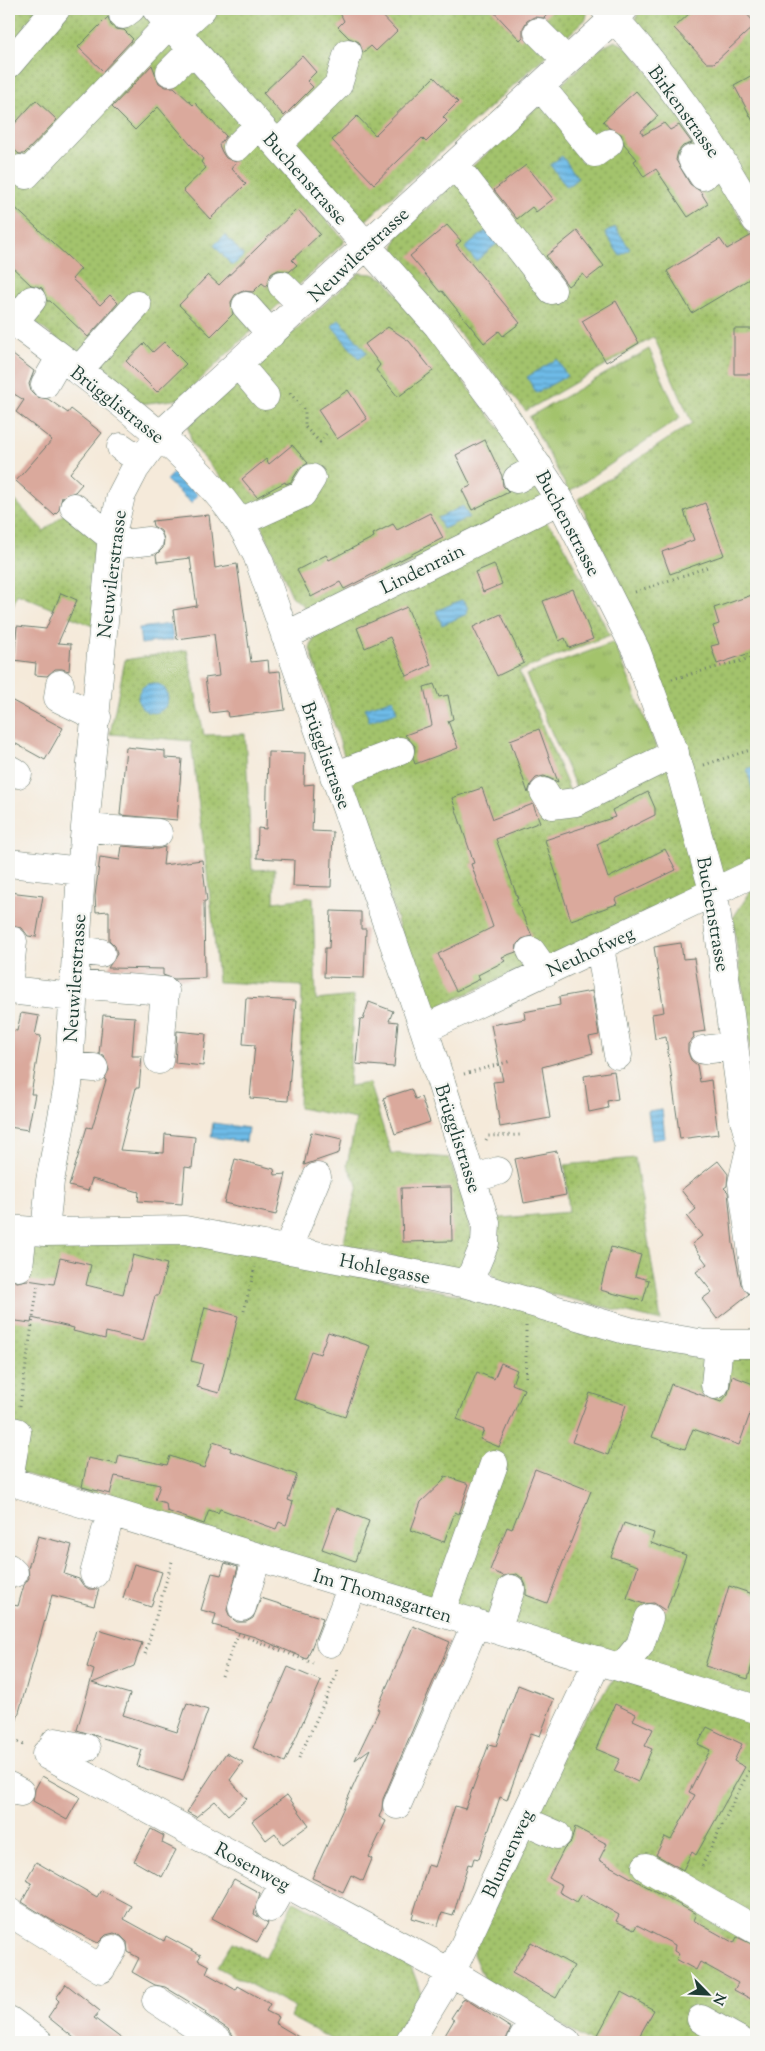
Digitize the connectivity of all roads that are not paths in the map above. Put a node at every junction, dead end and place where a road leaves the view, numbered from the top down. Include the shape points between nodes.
1 (56, 9) edge
2 (202, 9) edge
3 (614, 12) edge
4 (158, 20) edge
5 (538, 32) dead end
6 (348, 53) dead end
7 (567, 61) junction
8 (9, 64) edge
9 (170, 72) dead end
10 (540, 86) junction
11 (268, 135) junction
12 (609, 143) dead end
13 (237, 147) dead end
14 (692, 159) dead end
15 (722, 161) junction
16 (455, 165) junction
17 (20, 169) dead end
18 (756, 220) edge
19 (366, 246) junction
20 (282, 285) dead end
21 (552, 290) dead end
22 (32, 300) dead end
23 (137, 305) dead end
24 (302, 305) junction
25 (246, 306) dead end
26 (11, 320) edge
27 (271, 334) junction
28 (69, 364) junction
29 (238, 364) junction
30 (45, 384) dead end
31 (265, 396) dead end
32 (160, 435) junction
33 (312, 478) dead end
34 (560, 500) junction
35 (74, 507) dead end
36 (240, 522) junction
37 (148, 541) dead end
38 (112, 542) junction
39 (284, 636) junction
40 (60, 684) dead end
41 (97, 717) junction
42 (400, 751) dead end
43 (678, 763) junction
44 (334, 776) junction
45 (544, 792) dead end
46 (85, 828) junction
47 (158, 833) dead end
48 (9, 863) edge
49 (81, 872) junction
50 (756, 872) edge
51 (714, 894) junction
52 (13, 941) dead end
53 (600, 947) junction
54 (9, 978) edge
55 (9, 990) edge
56 (73, 998) junction
57 (9, 1003) edge
58 (424, 1029) junction
59 (703, 1050) dead end
60 (742, 1053) edge
61 (618, 1055) dead end
62 (159, 1060) dead end
63 (754, 1148) edge
64 (317, 1177) dead end
65 (26, 1231) edge
66 (274, 1247) junction
67 (28, 1274) road end
68 (756, 1281) edge
69 (468, 1284) junction
70 (719, 1344) junction
71 (756, 1344) edge
72 (715, 1385) dead end
73 (13, 1431) edge
74 (494, 1464) dead end
75 (9, 1480) edge
76 (111, 1512) junction
77 (257, 1557) junction
78 (94, 1574) dead end
79 (352, 1586) junction
80 (511, 1590) dead end
81 (242, 1607) dead end
82 (441, 1612) junction
83 (649, 1618) dead end
84 (486, 1626) junction
85 (326, 1660) road end
86 (610, 1663) junction
87 (744, 1699) edge
88 (86, 1748) dead end
89 (397, 1804) dead end
90 (523, 1820) junction
91 (557, 1836) dead end
92 (646, 1867) dead end
93 (284, 1883) junction
94 (270, 1908) dead end
95 (9, 1912) edge
96 (756, 1930) edge
97 (113, 1949) dead end
98 (455, 1975) junction
99 (156, 2000) dead end
100 (701, 2019) dead end
101 (9, 2020) edge
102 (527, 2032) edge
103 (414, 2041) edge
104 (40, 2042) edge
105 (219, 2042) edge
106 (568, 2042) edge
107 (742, 2042) edge

1 - 8 street
2 - 4 street
3 - 7 street, Neuwilerstrasse
3 - 15 street, Birkenstrasse
4 - 9 street
4 - 11 street, Buchenstrasse
4 - 17 street via 26,175
5 - 7 street
6 - 11 street via 338,85
7 - 10 street, Neuwilerstrasse
10 - 12 street via 595,153
10 - 16 street, Neuwilerstrasse
11 - 13 street
11 - 19 street, Buchenstrasse
14 - 15 street via 704,176
15 - 18 street, Birkenstrasse
16 - 19 street, Neuwilerstrasse
16 - 21 street
19 - 24 street, Neuwilerstrasse
19 - 34 street, Buchenstrasse via 438,326 500,409 528,473
20 - 24 street
22 - 26 street
23 - 28 street
24 - 27 street, Neuwilerstrasse
25 - 27 street
26 - 28 street, Brügglistrasse
27 - 29 street, Neuwilerstrasse
28 - 30 street
28 - 32 street, Brügglistrasse
29 - 31 street
29 - 32 street, Neuwilerstrasse
32 - 36 street, Brügglistrasse via 214,490
32 - 38 street, Neuwilerstrasse via 131,454
33 - 36 street via 302,494
34 - 39 street, Lindenrain via 477,552 360,608
34 - 43 street, Buchenstrasse via 610,616 636,650
35 - 38 street
36 - 39 street, Brügglistrasse via 257,555 256,581
37 - 38 street
38 - 41 street, Neuwilerstrasse
39 - 44 street, Brügglistrasse
40 - 41 street via 58,698
41 - 46 street, Neuwilerstrasse
42 - 44 street
43 - 45 street via 576,802 552,805
43 - 51 street, Buchenstrasse via 694,847
44 - 58 street, Brügglistrasse
46 - 47 street
46 - 49 street, Neuwilerstrasse
48 - 49 street
49 - 56 street, Neuwilerstrasse via 88,952
50 - 51 street, Neuhofweg
51 - 53 street, Neuhofweg via 666,928
51 - 60 street, Buchenstrasse
52 - 54 street
53 - 58 street, Neuhofweg via 539,962 524,992
53 - 61 street
55 - 56 street
56 - 57 street
56 - 62 street via 165,991
56 - 65 street, Neuwilerstrasse via 81,1067 68,1085 50,1182
58 - 69 street, Brügglistrasse via 440,1081 461,1111 463,1152 488,1187 485,1243
59 - 60 street
60 - 63 street, Buchenstrasse via 744,1120
63 - 68 street via 742,1183
64 - 66 street via 299,1196
65 - 66 street, Hohlegasse via 151,1221
65 - 67 street, Neuwilerstrasse
66 - 69 street, Hohlegasse
69 - 70 street, Hohlegasse via 526,1301 600,1310 629,1331
70 - 71 street, Hohlegasse
70 - 72 street
73 - 75 street
74 - 82 street
75 - 76 street, Im Thomasgarten
76 - 77 street, Im Thomasgarten
76 - 78 street
77 - 79 street, Im Thomasgarten
77 - 81 street
79 - 82 street, Im Thomasgarten
79 - 85 street
80 - 84 street
82 - 84 street, Im Thomasgarten
83 - 86 street, Blumenweg via 640,1645
84 - 86 street, Im Thomasgarten
84 - 89 street
86 - 87 street, Im Thomasgarten
86 - 90 street, Blumenweg
88 - 93 street, Rosenweg via 55,1742 47,1755
90 - 91 street
90 - 98 street, Blumenweg
92 - 96 street
93 - 94 street
93 - 98 street, Rosenweg
95 - 97 street via 101,1969
98 - 102 street, Rosenweg
98 - 103 street, Blumenweg via 442,2006
99 - 105 street
100 - 107 street
101 - 104 street
102 - 106 street, Rosenweg

